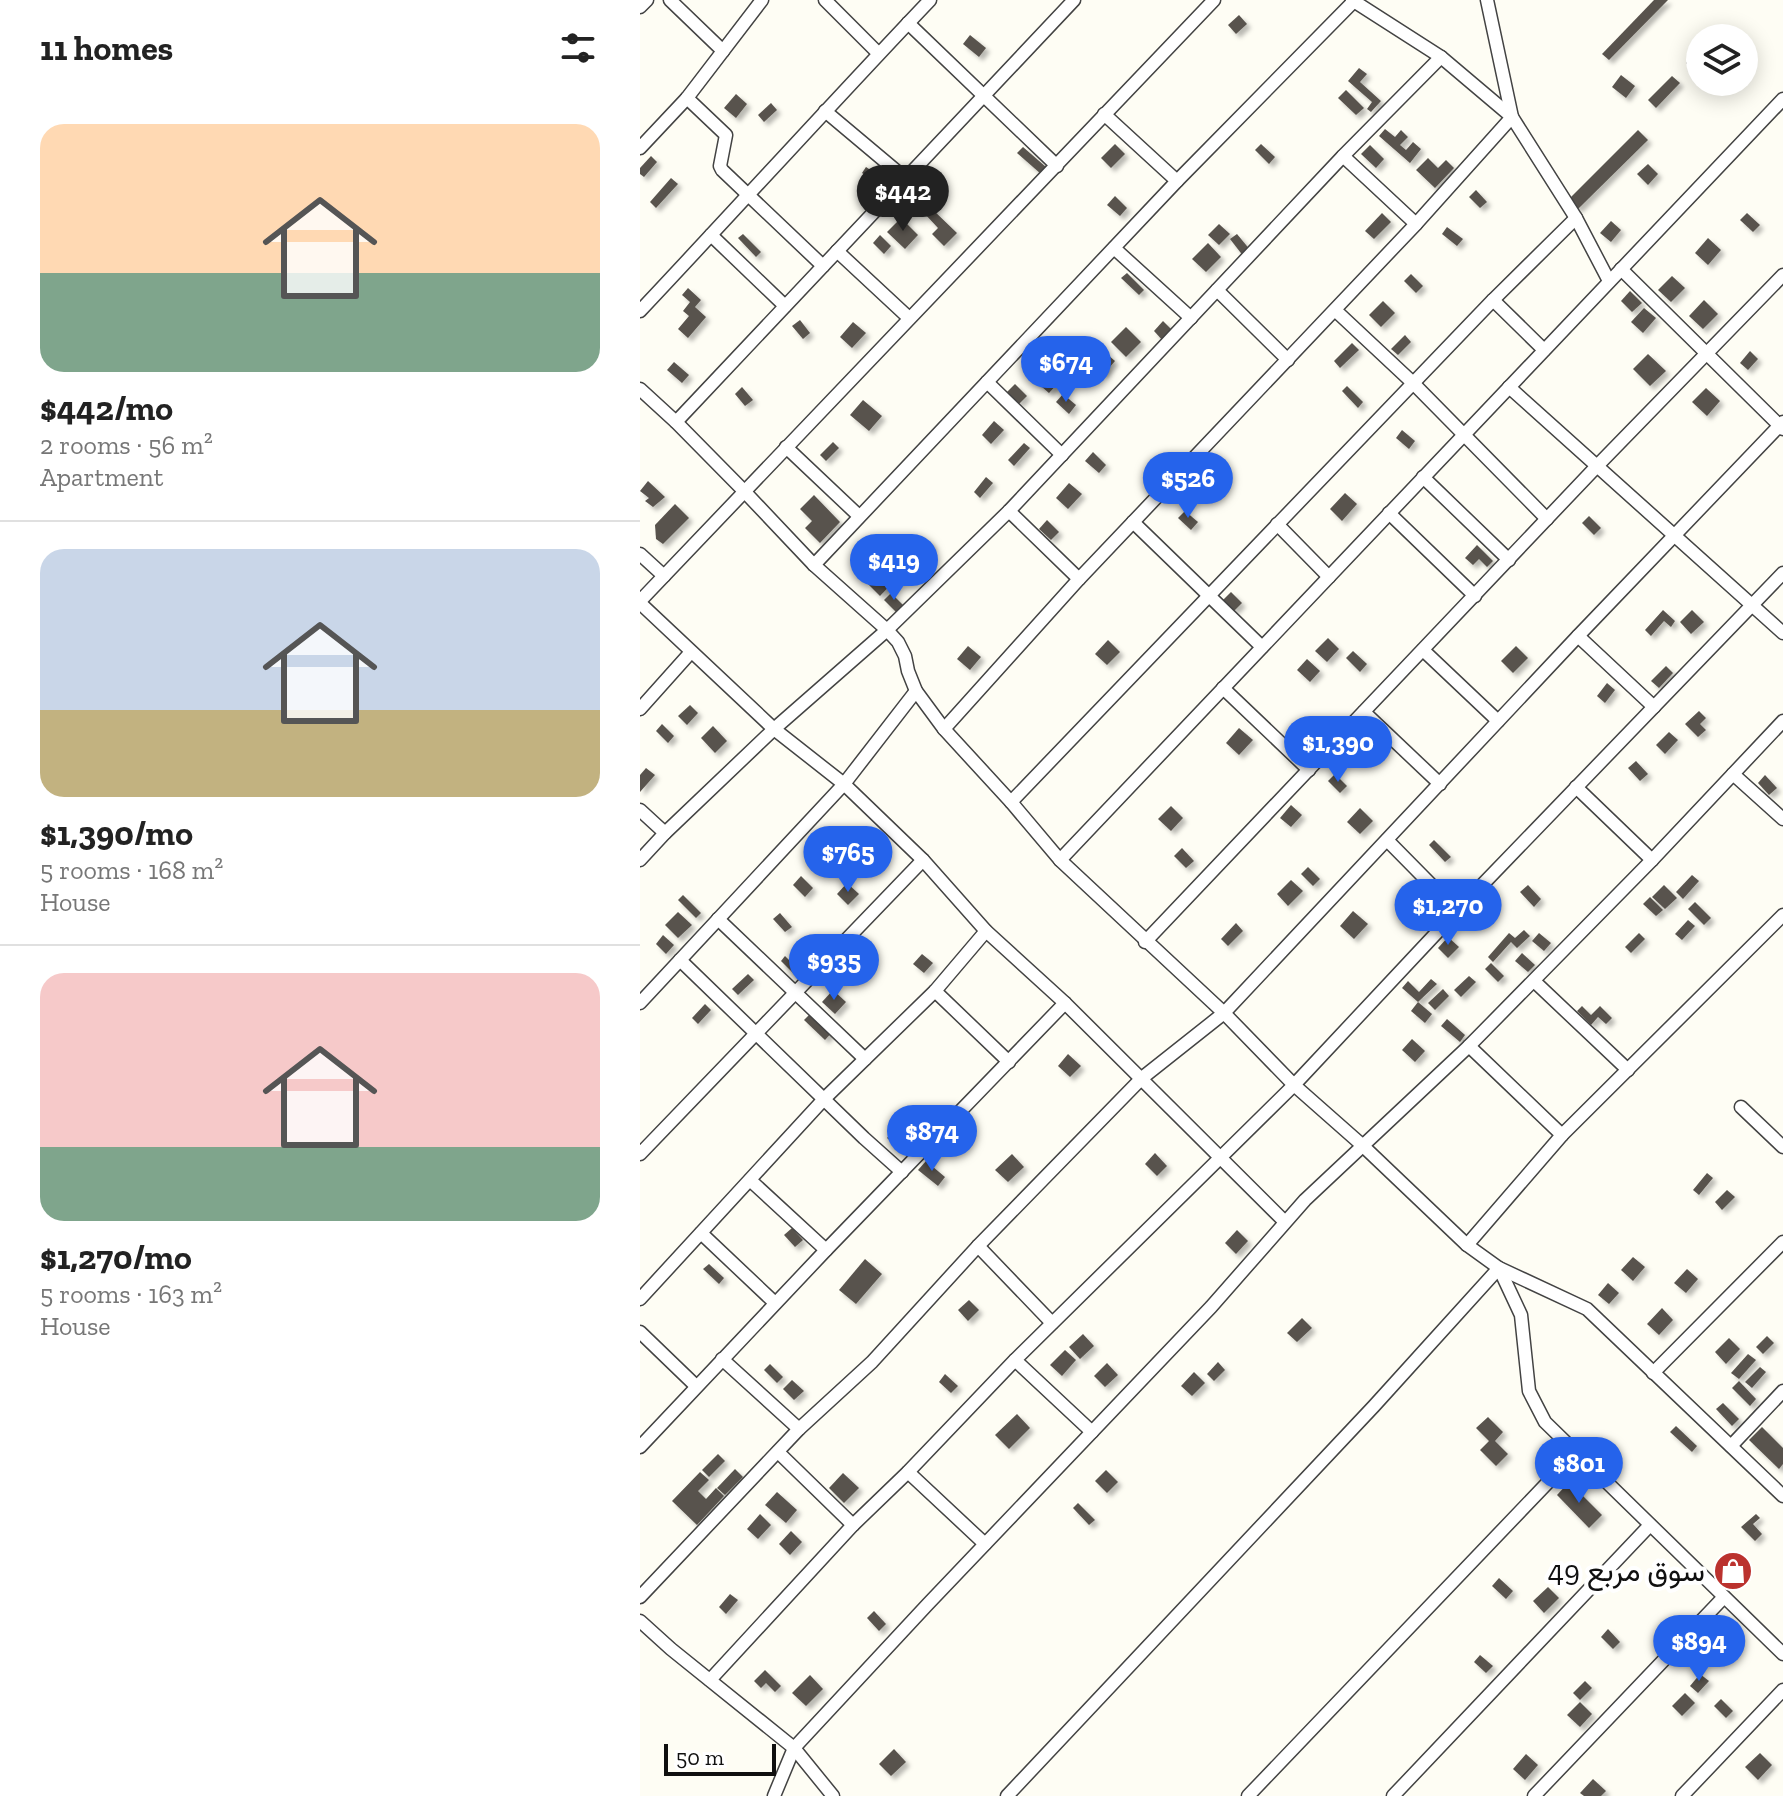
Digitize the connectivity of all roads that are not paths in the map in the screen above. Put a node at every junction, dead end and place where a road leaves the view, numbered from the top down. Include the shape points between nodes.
1 (647, 0) edge
2 (670, 0) edge
3 (762, 0) edge
4 (825, 0) edge
5 (930, 0) edge
6 (1074, 0) edge
7 (1214, 0) edge
8 (1487, 0) edge
9 (1353, 1) edge
10 (640, 7) edge
11 (908, 23) junction
12 (723, 51) junction
13 (878, 53) junction
14 (1441, 57) junction
15 (985, 95) junction
16 (687, 98) junction
17 (1783, 99) edge
18 (825, 111) junction
19 (1104, 114) junction
20 (1512, 117) junction
21 (640, 148) edge
22 (1343, 156) junction
23 (1057, 166) junction
24 (906, 179) junction
25 (1177, 181) junction
26 (748, 196) junction
27 (1576, 218) junction
28 (1416, 224) junction
29 (711, 235) junction
30 (1114, 248) junction
31 (837, 251) junction
32 (823, 266) junction
33 (1621, 269) junction
34 (1783, 275) edge
35 (1609, 281) junction
36 (1217, 290) junction
37 (1493, 300) junction
38 (785, 306) junction
39 (1335, 310) junction
40 (640, 311) edge
41 (909, 318) junction
42 (1191, 318) junction
43 (1544, 350) junction
44 (1708, 353) junction
45 (1288, 360) junction
46 (987, 382) junction
47 (1413, 383) junction
48 (1509, 387) junction
49 (640, 389) edge
50 (676, 422) junction
51 (1782, 425) edge
52 (1463, 435) junction
53 (786, 447) junction
54 (1062, 455) junction
55 (1597, 466) junction
56 (1423, 477) junction
57 (744, 491) junction
58 (1009, 511) junction
59 (1389, 513) junction
60 (859, 516) junction
61 (1547, 519) junction
62 (1133, 522) junction
63 (1277, 524) junction
64 (1674, 535) junction
65 (640, 554) edge
66 (1509, 560) junction
67 (814, 565) junction
68 (1783, 573) edge
69 (664, 576) junction
70 (1329, 577) junction
71 (1079, 579) junction
72 (1208, 596) junction
73 (1475, 596) junction
74 (640, 602) edge
75 (1752, 605) junction
76 (887, 630) junction
77 (1783, 633) edge
78 (1578, 636) junction
79 (1262, 647) junction
80 (1423, 650) junction
81 (691, 652) junction
82 (1223, 688) junction
83 (916, 691) junction
84 (1654, 707) junction
85 (640, 709) edge
86 (1364, 712) junction
87 (1498, 721) junction
88 (1783, 721) edge
89 (774, 729) junction
90 (944, 729) junction
91 (1309, 770) junction
92 (1733, 774) junction
93 (844, 784) junction
94 (1440, 784) junction
95 (1576, 787) junction
96 (1011, 802) junction
97 (640, 810) edge
98 (1783, 819) edge
99 (665, 833) junction
100 (1387, 840) junction
101 (640, 860) edge
102 (923, 860) junction
103 (1060, 860) junction
104 (1652, 860) junction
105 (1457, 911) junction
106 (1783, 915) edge
107 (718, 919) junction
108 (986, 931) junction
109 (1145, 942) junction
110 (680, 960) junction
111 (1534, 981) junction
112 (935, 991) junction
113 (795, 992) junction
114 (641, 998) edge
115 (1065, 1003) junction
116 (1224, 1013) junction
117 (755, 1033) junction
118 (1469, 1046) junction
119 (865, 1059) junction
120 (1009, 1062) junction
121 (1628, 1070) junction
122 (1142, 1078) junction
123 (1294, 1085) junction
124 (824, 1099) junction
125 (1741, 1107) dead end
126 (1562, 1135) junction
127 (1362, 1145) junction
128 (1783, 1147) edge
129 (640, 1154) edge
130 (1219, 1157) junction
131 (902, 1172) junction
132 (750, 1180) junction
133 (1285, 1222) junction
134 (701, 1233) junction
135 (1783, 1242) edge
136 (1467, 1245) junction
137 (978, 1246) junction
138 (826, 1250) junction
139 (1499, 1268) junction
140 (640, 1299) edge
141 (775, 1303) junction
142 (1052, 1323) junction
143 (640, 1332) edge
144 (722, 1359) junction
145 (1015, 1360) junction
146 (1653, 1373) junction
147 (696, 1386) junction
148 (1783, 1391) edge
149 (799, 1429) junction
150 (1092, 1432) junction
151 (1731, 1446) junction
152 (640, 1447) edge
153 (778, 1452) junction
154 (1576, 1453) junction
155 (908, 1472) junction
156 (1783, 1496) edge
157 (853, 1525) junction
158 (1650, 1525) junction
159 (985, 1544) junction
160 (640, 1597) edge
161 (1724, 1597) junction
162 (640, 1621) edge
163 (1783, 1654) edge
164 (710, 1680) junction
165 (1783, 1690) edge
166 (794, 1748) junction
167 (774, 1796) edge
168 (833, 1796) edge
169 (1007, 1796) edge
170 (1248, 1796) edge
171 (1393, 1796) edge
172 (1534, 1796) edge
173 (1682, 1796) edge

1 - 10 street
2 - 12 street
3 - 12 street
4 - 13 street
5 - 11 street
6 - 15 street
7 - 19 street
8 - 20 street
9 - 14 street
9 - 25 street
11 - 13 street
11 - 15 street
12 - 16 street
13 - 18 street
14 - 20 street
14 - 22 street
15 - 23 street
15 - 24 street
16 - 21 street
16 - 26 street via 724,132 720,166
17 - 33 street
18 - 24 street
18 - 26 street
19 - 23 street
19 - 25 street
20 - 27 street
20 - 28 street
22 - 28 street
22 - 36 street
23 - 41 street
24 - 31 street
25 - 30 street
26 - 29 street
26 - 32 street
27 - 35 street
27 - 37 street
28 - 39 street
29 - 38 street
29 - 40 street
30 - 42 street
30 - 46 street
31 - 32 street
31 - 41 street
32 - 38 street
33 - 35 street
33 - 44 street
34 - 44 street
35 - 43 street
36 - 42 street
36 - 45 street
37 - 43 street
37 - 47 street
38 - 50 street
39 - 45 street
39 - 47 street
41 - 53 street
42 - 54 street
43 - 48 street
44 - 51 street
44 - 55 street
45 - 62 street
46 - 54 street
46 - 60 street
47 - 52 street
47 - 63 street
48 - 52 street
48 - 55 street
49 - 50 street
50 - 57 street
51 - 64 street
52 - 56 street
52 - 61 street
53 - 57 street
53 - 60 street
54 - 58 street
55 - 61 street
55 - 64 street
56 - 59 street
56 - 66 street
57 - 67 street
57 - 69 street
58 - 71 street
58 - 76 street
59 - 70 street
59 - 73 street
60 - 67 street
61 - 66 street
62 - 71 street
62 - 72 street
63 - 70 street
63 - 72 street
64 - 75 street
64 - 78 street
65 - 69 street
66 - 73 street
67 - 76 street
68 - 75 street
69 - 74 street
70 - 79 street
71 - 90 street
72 - 79 street
72 - 96 street
73 - 80 street
74 - 81 street
75 - 77 street
75 - 84 street
76 - 83 street via 905,656
76 - 89 street
78 - 84 street
78 - 87 street
79 - 82 street
80 - 86 street
80 - 87 street
81 - 85 street
81 - 89 street
82 - 91 street
82 - 103 street
83 - 90 street
83 - 93 street
84 - 95 street
86 - 91 street
86 - 94 street
87 - 94 street
88 - 92 street
89 - 93 street
89 - 99 street
90 - 96 street
91 - 109 street
92 - 98 street
92 - 104 street
93 - 102 street
93 - 107 street
94 - 100 street
95 - 104 street
95 - 105 street
96 - 103 street
97 - 99 street
99 - 101 street
100 - 105 street
100 - 116 street
102 - 108 street
102 - 113 street
103 - 109 street
104 - 111 street
105 - 123 street
106 - 121 street
107 - 110 street
107 - 113 street
108 - 112 street
108 - 115 street
109 - 116 street
110 - 114 street
110 - 117 street
111 - 118 street
111 - 121 street
112 - 119 street
112 - 120 street
113 - 117 street
113 - 119 street
115 - 120 street
115 - 122 street
116 - 122 street
116 - 123 street
117 - 124 street
117 - 129 street
118 - 126 street
118 - 127 street
119 - 124 street
120 - 131 street
121 - 126 street
122 - 130 street
122 - 137 street
123 - 127 street
123 - 130 street
124 - 131 street
124 - 132 street
125 - 128 street
126 - 136 street
127 - 133 street
127 - 136 street
130 - 133 street
130 - 142 street
131 - 138 street
132 - 134 street
132 - 138 street
133 - 150 street
134 - 140 street
134 - 141 street
135 - 146 street
136 - 139 street
137 - 142 street
137 - 149 street via 872,1362
138 - 141 street
139 - 146 street via 1587,1309
139 - 154 street via 1521,1315 1529,1391 1545,1422
139 - 169 street
141 - 144 street
142 - 145 street
143 - 147 street
144 - 147 street
144 - 149 street
145 - 150 street
145 - 155 street
146 - 151 street
147 - 152 street
148 - 151 street
149 - 153 street
150 - 159 street
151 - 156 street
153 - 157 street
153 - 160 street
154 - 158 street
154 - 170 street
155 - 157 street
155 - 159 street
157 - 164 street
158 - 161 street
158 - 171 street
159 - 166 street
161 - 163 street
161 - 172 street
162 - 164 street
164 - 166 street
165 - 173 street
166 - 167 street
166 - 168 street

